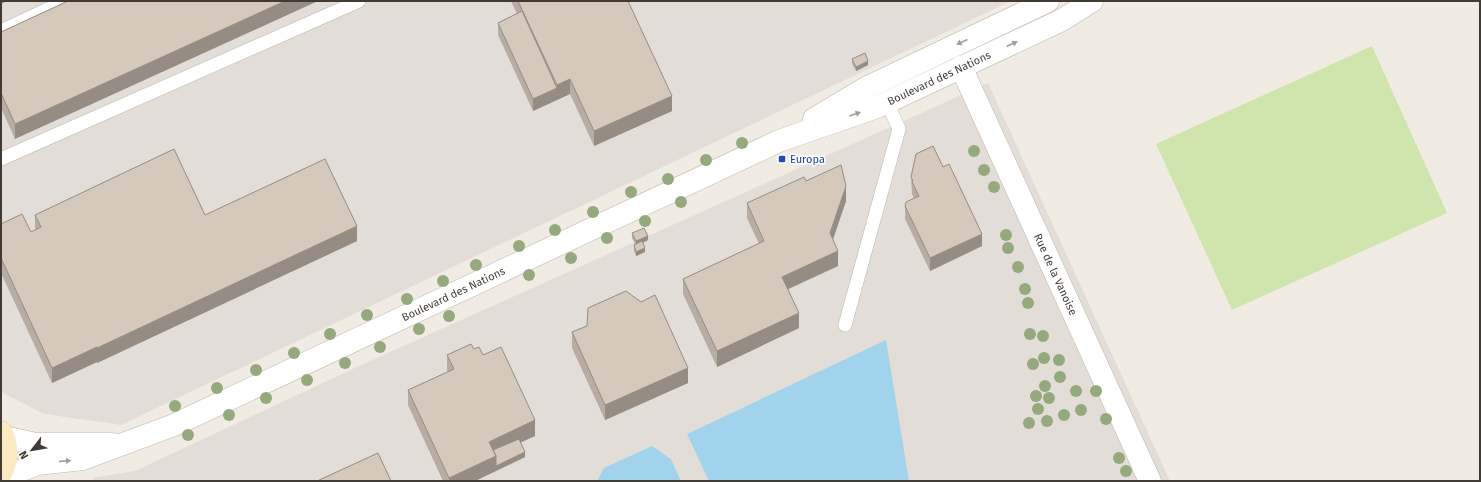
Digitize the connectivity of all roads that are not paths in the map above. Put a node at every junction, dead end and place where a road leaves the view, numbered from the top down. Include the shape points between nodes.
1 (65, 1) edge
2 (358, 1) edge
3 (1048, 1) edge
4 (1092, 1) edge
5 (1, 31) edge
6 (961, 67) junction
7 (887, 102) junction
8 (779, 141) junction
9 (1, 158) edge
10 (845, 325) dead end
11 (2, 434) edge
12 (128, 444) junction
13 (1, 473) edge
14 (1, 479) edge
15 (1150, 481) edge

1 - 5 lane
2 - 9 lane
3 -> 8 street, Boulevard des Nations via 866,88
6 -> 4 street, Boulevard des Nations via 1062,20
6 - 7 street, Boulevard des Nations
6 - 15 street, Rue de la Vanoise
8 -> 7 street, Boulevard des Nations
7 - 10 lane via 898,129
8 - 12 street, Boulevard des Nations via 174,425
11 - 12 street, Boulevard des Nations via 36,444
11 - 13 main road via 6,452
14 -> 12 street, Boulevard des Nations via 37,464 83,460

